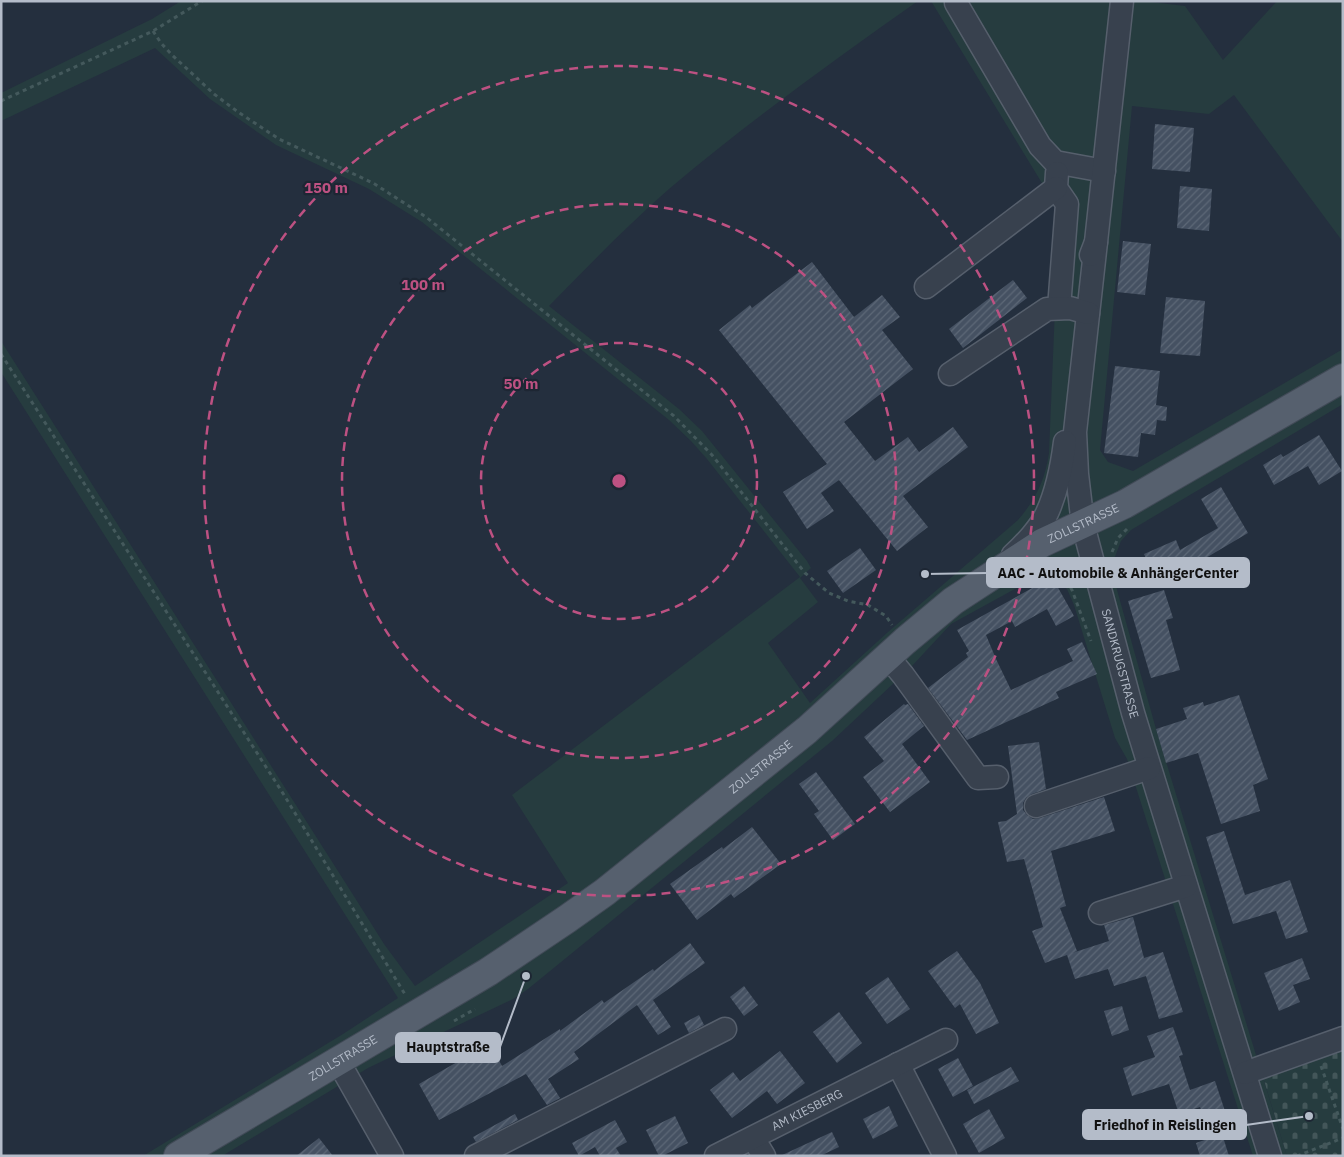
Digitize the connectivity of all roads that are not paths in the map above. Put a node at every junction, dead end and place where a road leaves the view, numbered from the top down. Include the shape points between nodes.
1 (1122, 1) edge
2 (956, 2) dead end
3 (1058, 162) junction
4 (1104, 171) junction
5 (1056, 188) junction
6 (926, 287) dead end
7 (1076, 310) junction
8 (950, 374) dead end
9 (1343, 378) edge
10 (1083, 525) junction
11 (989, 578) junction
12 (896, 649) junction
13 (1150, 768) junction
14 (996, 777) dead end
15 (1036, 806) dead end
16 (1186, 886) junction
17 (1100, 913) dead end
18 (724, 1029) dead end
19 (1343, 1038) edge
20 (946, 1040) dead end
21 (338, 1061) junction
22 (898, 1064) junction
23 (1245, 1072) junction
24 (759, 1147) edge
25 (178, 1156) edge
26 (392, 1156) edge
27 (476, 1156) edge
28 (716, 1156) edge
29 (944, 1156) edge
30 (1270, 1156) edge

1 - 4 street, SANDKRUGSTRASSE
2 - 3 street via 1040,146
3 - 4 street
3 - 5 street
4 - 7 street, SANDKRUGSTRASSE via 1096,242
5 - 6 street
5 - 7 street via 1067,204
7 - 8 street via 1047,309
7 - 10 street, SANDKRUGSTRASSE via 1076,474
7 - 11 street via 1062,467 1046,515 1023,545
9 - 10 main road, ZOLLSTRASSE
10 - 11 main road, ZOLLSTRASSE via 1042,543
10 - 13 street, SANDKRUGSTRASSE
11 - 12 main road, ZOLLSTRASSE via 953,601
12 - 14 street via 903,675 978,778
12 - 21 main road, ZOLLSTRASSE via 807,730 605,892 520,952
13 - 15 street
13 - 16 street, SANDKRUGSTRASSE
16 - 17 street
16 - 23 street, SANDKRUGSTRASSE
18 - 27 street
19 - 23 street
20 - 22 street, AM KIESBERG
21 - 25 main road, ZOLLSTRASSE
21 - 26 street
22 - 24 street, AM KIESBERG
22 - 29 street
23 - 30 street, SANDKRUGSTRASSE
24 - 28 street, AM KIESBERG

